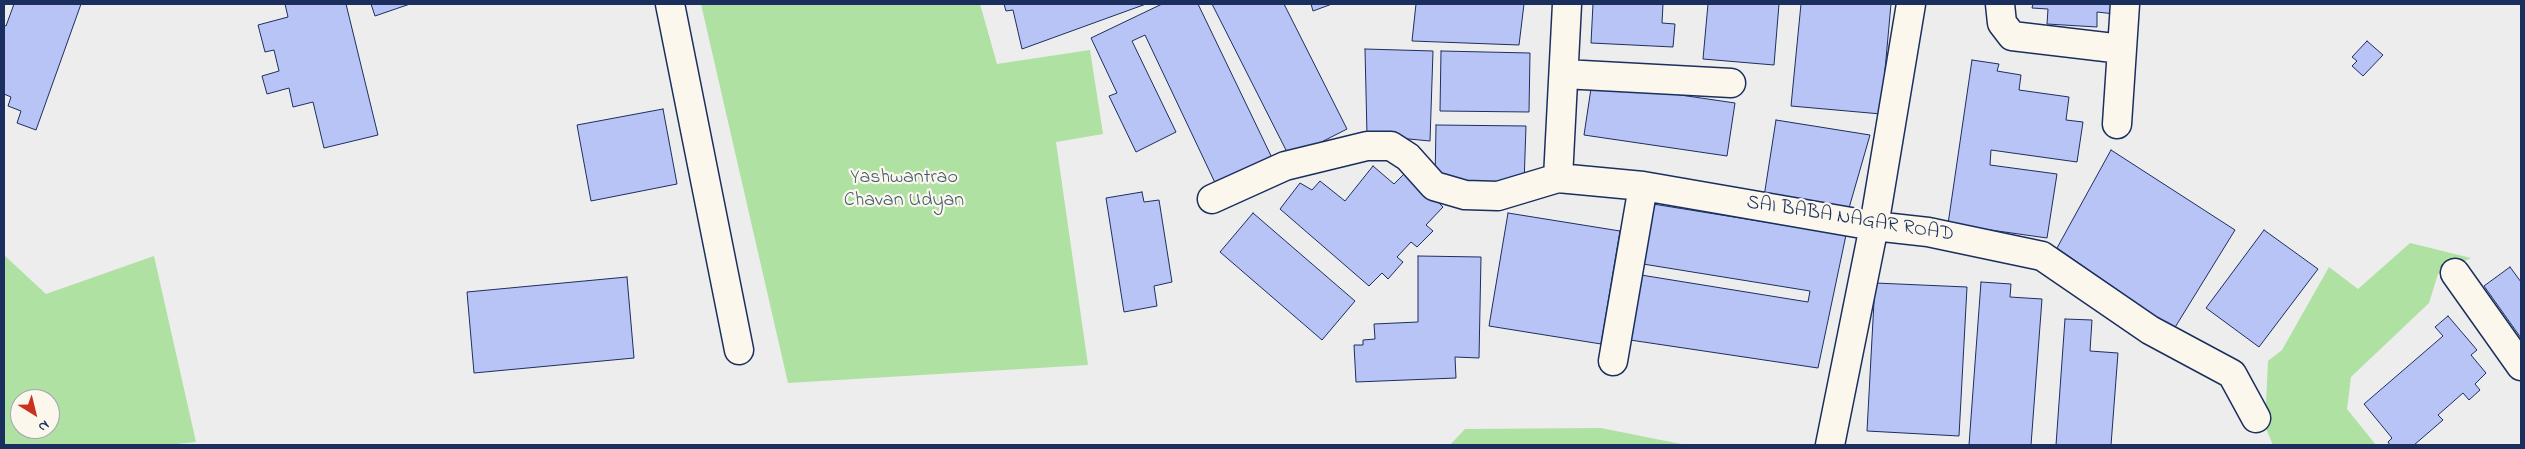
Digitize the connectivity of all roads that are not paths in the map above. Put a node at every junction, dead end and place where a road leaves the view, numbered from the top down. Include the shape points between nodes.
1 (670, 4) edge
2 (1567, 4) edge
3 (1911, 4) edge
4 (2000, 4) edge
5 (2124, 4) edge
6 (2122, 49) junction
7 (1564, 74) junction
8 (1731, 83) dead end
9 (2117, 124) dead end
10 (1558, 178) junction
11 (1643, 186) junction
12 (1212, 198) dead end
13 (1874, 226) junction
14 (2455, 273) dead end
15 (740, 350) dead end
16 (1613, 361) dead end
17 (2521, 366) edge
18 (2256, 418) dead end
19 (1830, 445) edge

1 - 15 street
2 - 7 street
3 - 13 street
4 - 6 street via 2002,23 2012,36
5 - 6 street
6 - 9 street
7 - 8 street
7 - 10 street
10 - 11 street, SAI BABA NAGAR ROAD
10 - 12 street via 1498,196 1465,196 1434,186 1408,157 1391,146 1366,146 1285,166
11 - 13 street, SAI BABA NAGAR ROAD
11 - 16 street
13 - 18 street, SAI BABA NAGAR ROAD via 1928,232 2042,256 2150,330 2232,374
13 - 19 street
14 - 17 street

